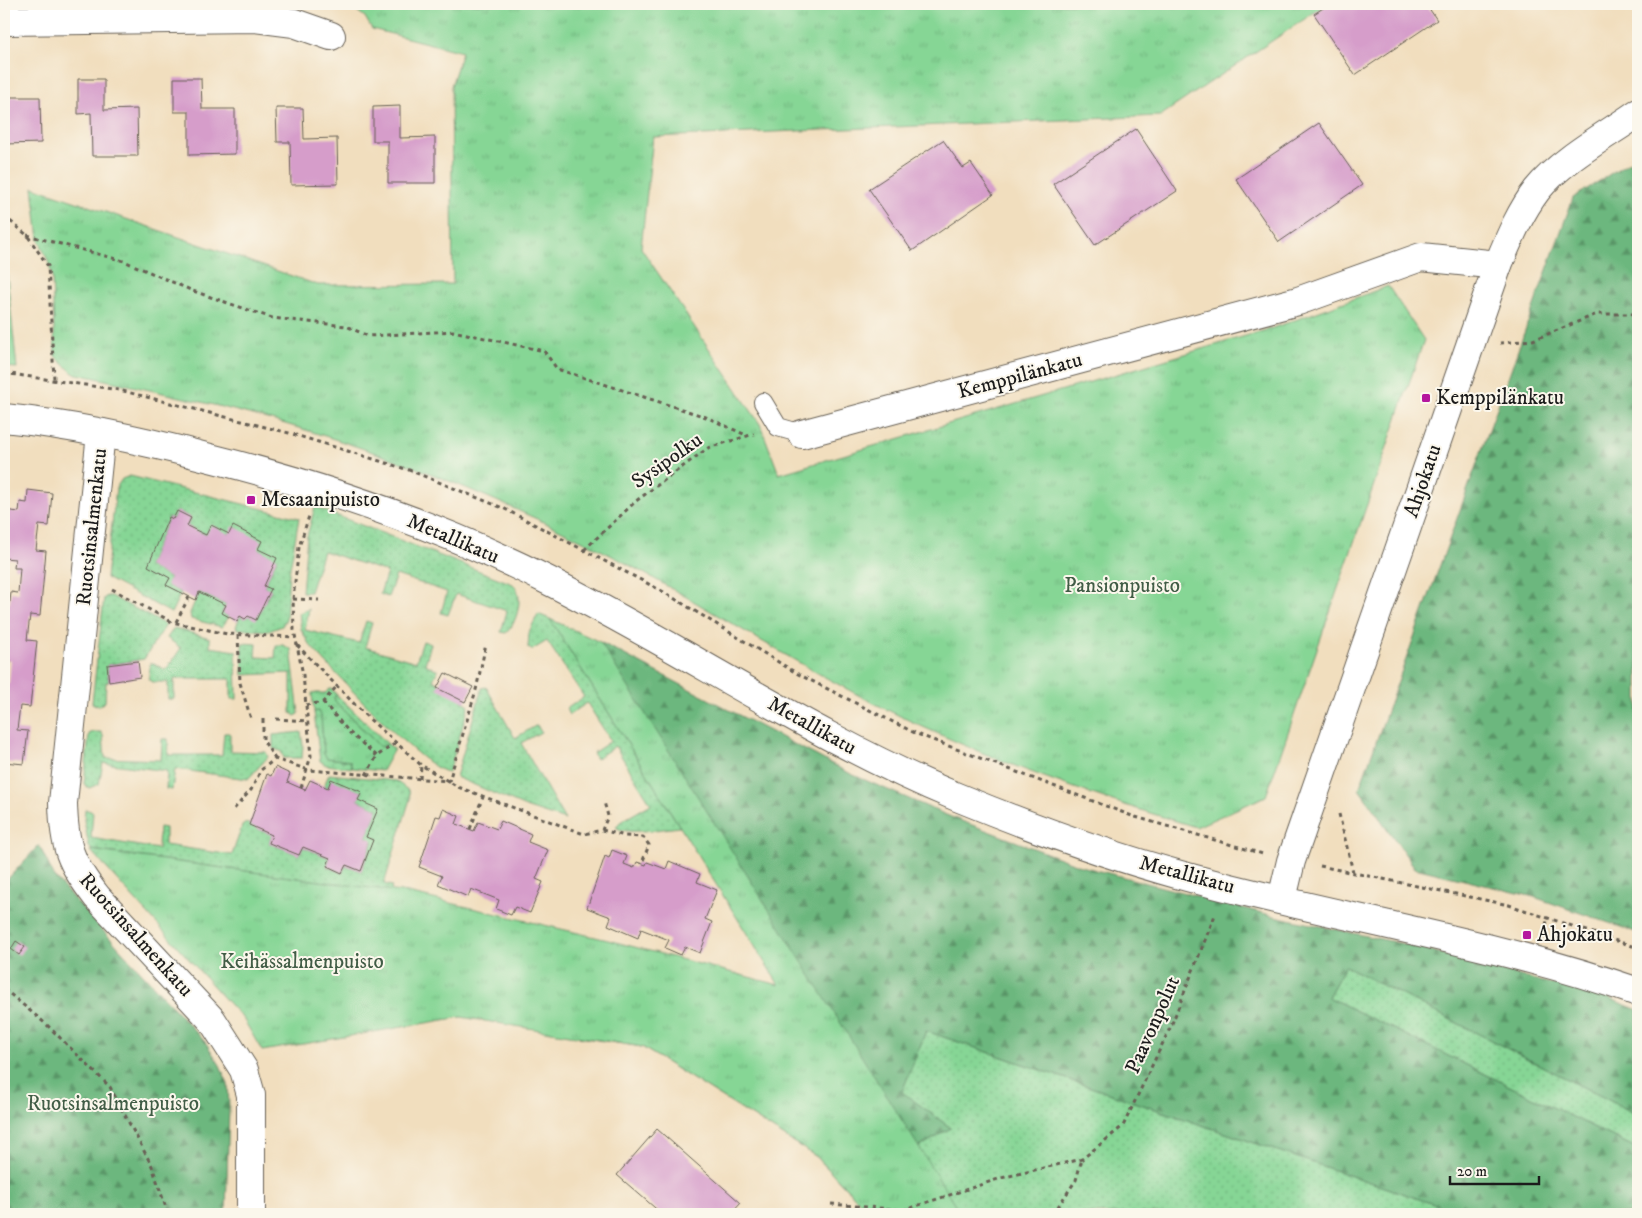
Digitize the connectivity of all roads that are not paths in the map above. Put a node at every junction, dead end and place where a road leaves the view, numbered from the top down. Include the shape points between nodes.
1 (4, 21) edge
2 (331, 36) dead end
3 (1638, 113) edge
4 (1498, 265) junction
5 (764, 402) dead end
6 (4, 418) edge
7 (790, 430) joint
8 (101, 433) junction
9 (1282, 899) junction
10 (1638, 992) edge
11 (251, 1214) edge

1 - 2 street via 255,18 294,23
3 - 4 street, Ahjokatu via 1566,164 1538,189 1516,223
4 - 7 street, Kemppilänkatu via 1421,257 1298,302
4 - 9 street, Ahjokatu via 1291,861
5 - 7 lane
6 - 8 street, Metallikatu
8 - 9 street, Metallikatu via 288,477 380,508 546,579 868,756 955,797 1088,847 1181,876
8 - 11 street, Ruotsinsalmenkatu via 63,803 68,851 82,878 97,897 212,1020 244,1070 251,1095
9 - 10 street, Metallikatu via 1487,946

